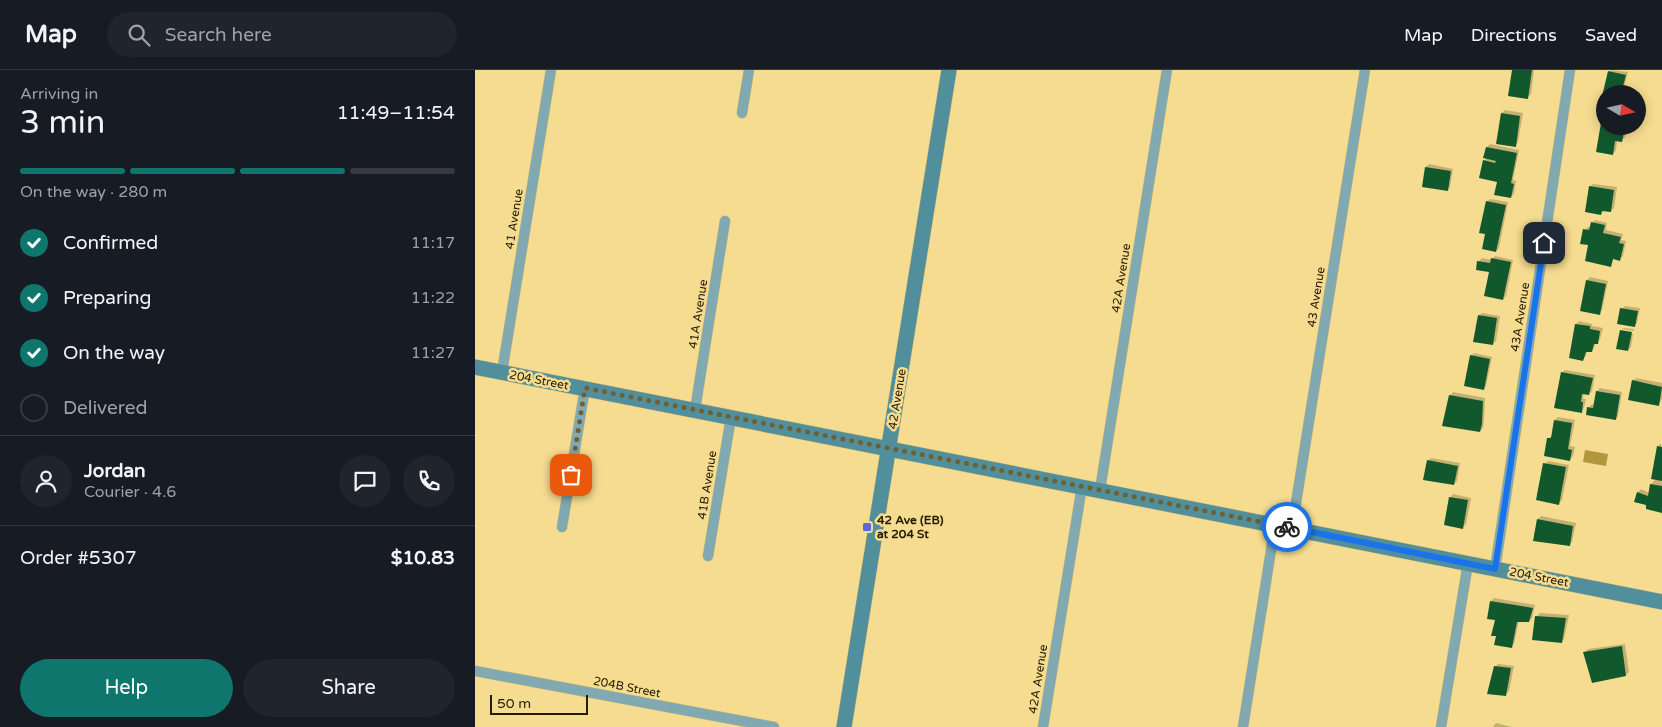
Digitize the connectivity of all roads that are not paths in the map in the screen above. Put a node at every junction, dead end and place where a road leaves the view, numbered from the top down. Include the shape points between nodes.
1 (551, 70) edge
2 (749, 70) edge
3 (949, 70) edge
4 (1167, 70) edge
5 (1365, 70) edge
6 (1570, 70) edge
7 (742, 113) dead end
8 (725, 221) dead end
9 (475, 367) edge
10 (502, 372) junction
11 (585, 388) junction
12 (695, 410) junction
13 (731, 417) junction
14 (889, 448) junction
15 (1082, 486) junction
16 (1100, 490) junction
17 (1275, 525) junction
18 (562, 527) dead end
19 (1292, 528) junction
20 (708, 556) dead end
21 (1468, 563) junction
22 (1495, 569) junction
23 (1662, 602) edge
24 (475, 671) edge
25 (774, 727) edge
26 (844, 727) edge
27 (1043, 727) edge
28 (1243, 727) edge
29 (1441, 727) edge

1 - 10 street, 41 Avenue
2 - 7 street
3 - 14 street, 42 Avenue
4 - 16 street, 42A Avenue
5 - 19 street, 43 Avenue
6 - 22 street, 43A Avenue
8 - 12 street, 41A Avenue
9 - 10 street, 204 Street
10 - 11 street, 204 Street
11 - 12 street, 204 Street
11 - 18 street
12 - 13 street, 204 Street
13 - 14 street, 204 Street
13 - 20 street, 41B Avenue
14 - 15 street, 204 Street
14 - 26 street, 42 Avenue
15 - 16 street, 204 Street
15 - 27 street, 42A Avenue
16 - 17 street, 204 Street
17 - 19 street, 204 Street
17 - 28 street
19 - 21 street, 204 Street
21 - 22 street, 204 Street
21 - 29 street
22 - 23 street, 204 Street
24 - 25 street, 204B Street

